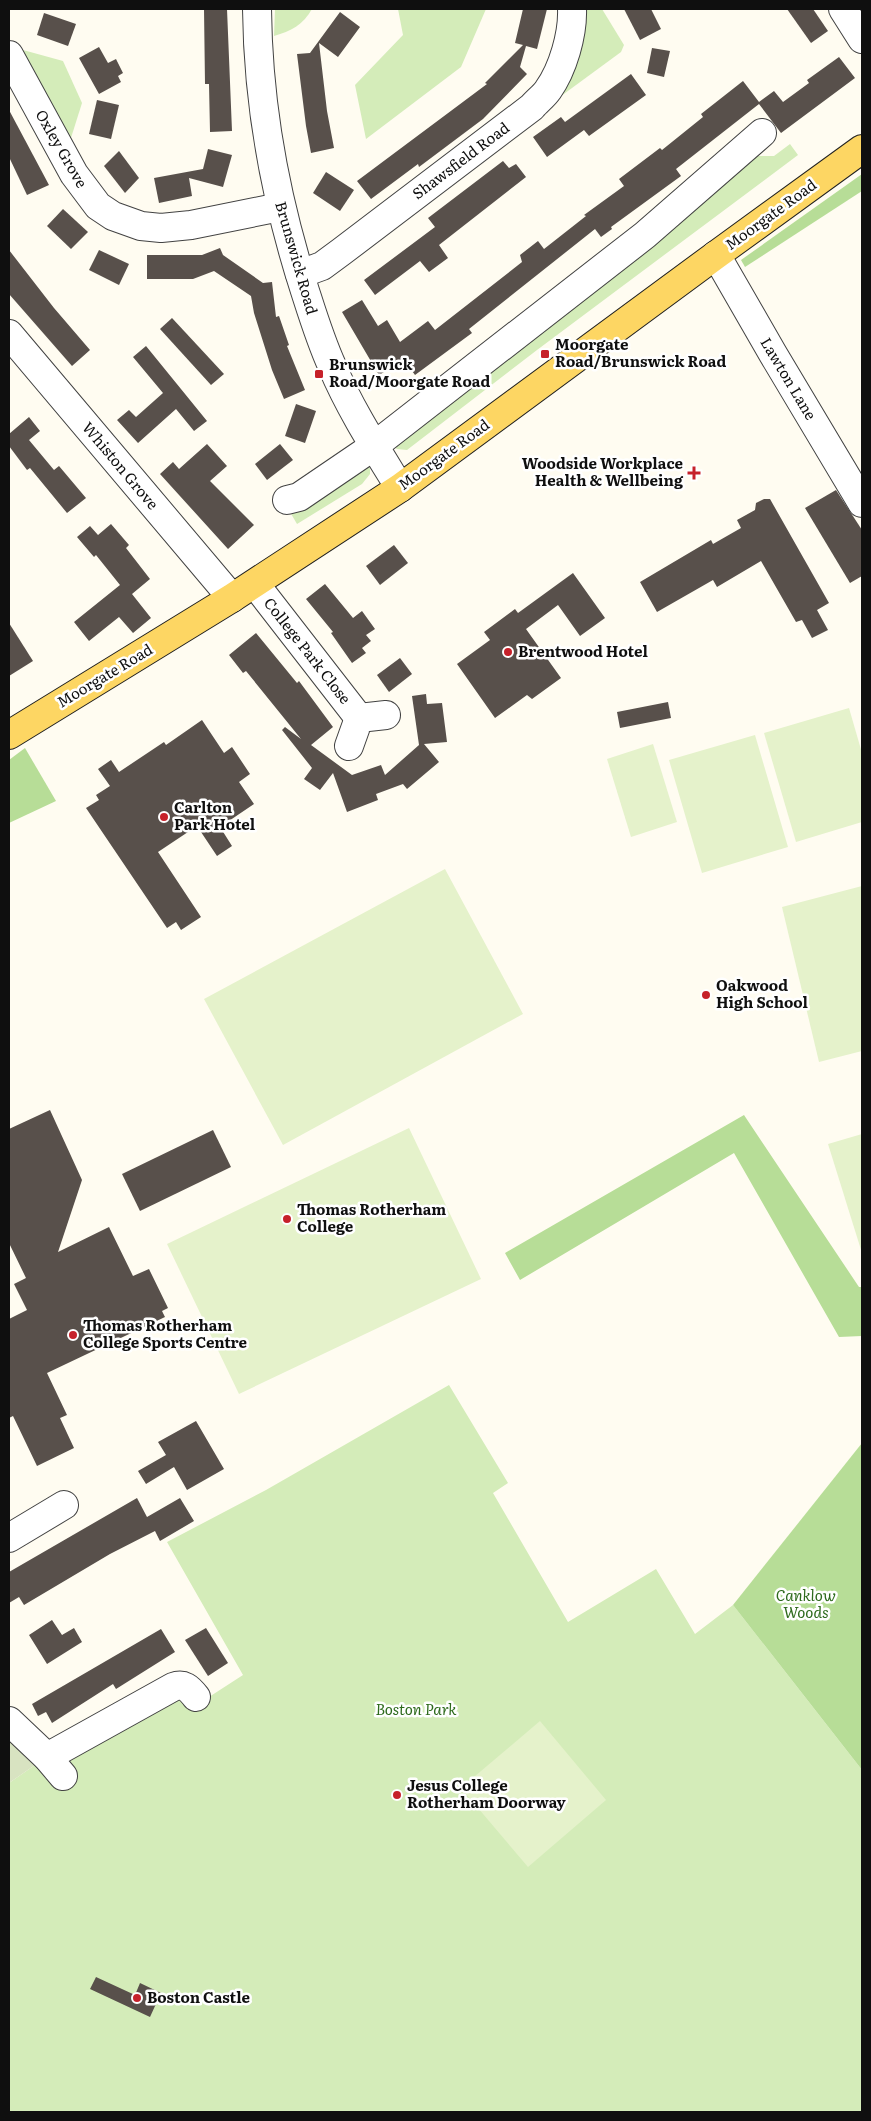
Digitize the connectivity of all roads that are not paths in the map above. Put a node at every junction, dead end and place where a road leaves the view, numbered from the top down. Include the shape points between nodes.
1 (257, 9) edge
2 (572, 9) edge
3 (843, 9) edge
4 (862, 39) edge
5 (9, 55) edge
6 (762, 133) dead end
7 (862, 149) edge
8 (280, 207) junction
9 (716, 255) junction
10 (300, 274) junction
11 (9, 334) edge
12 (374, 446) junction
13 (400, 488) junction
14 (286, 500) dead end
15 (862, 503) edge
16 (255, 584) junction
17 (232, 598) junction
18 (386, 715) dead end
19 (359, 718) junction
20 (9, 734) edge
21 (349, 746) dead end
22 (64, 1505) dead end
23 (9, 1538) edge
24 (196, 1697) dead end
25 (9, 1721) edge

1 - 8 street, Brunswick Road via 261,89
2 - 10 street, Shawsfield Road via 560,68 548,90 532,106 322,266
3 - 4 street
5 - 8 street, Oxley Grove via 74,174 98,206 112,216 141,226 161,228
6 - 12 street via 644,235
7 - 9 main road, Moorgate Road
8 - 10 street, Brunswick Road
9 - 13 main road, Moorgate Road
9 - 15 street, Lawton Lane
10 - 12 street, Brunswick Road via 332,367
11 - 17 street, Whiston Grove
12 - 13 street, Brunswick Road
12 - 14 street via 299,497
13 - 16 main road, Moorgate Road
16 - 17 main road, Moorgate Road
16 - 19 street, College Park Close
17 - 20 main road, Moorgate Road
18 - 19 street, College Park Close
19 - 21 street, College Park Close
22 - 23 street
24 - 25 street via 187,1686 173,1687 55,1767

